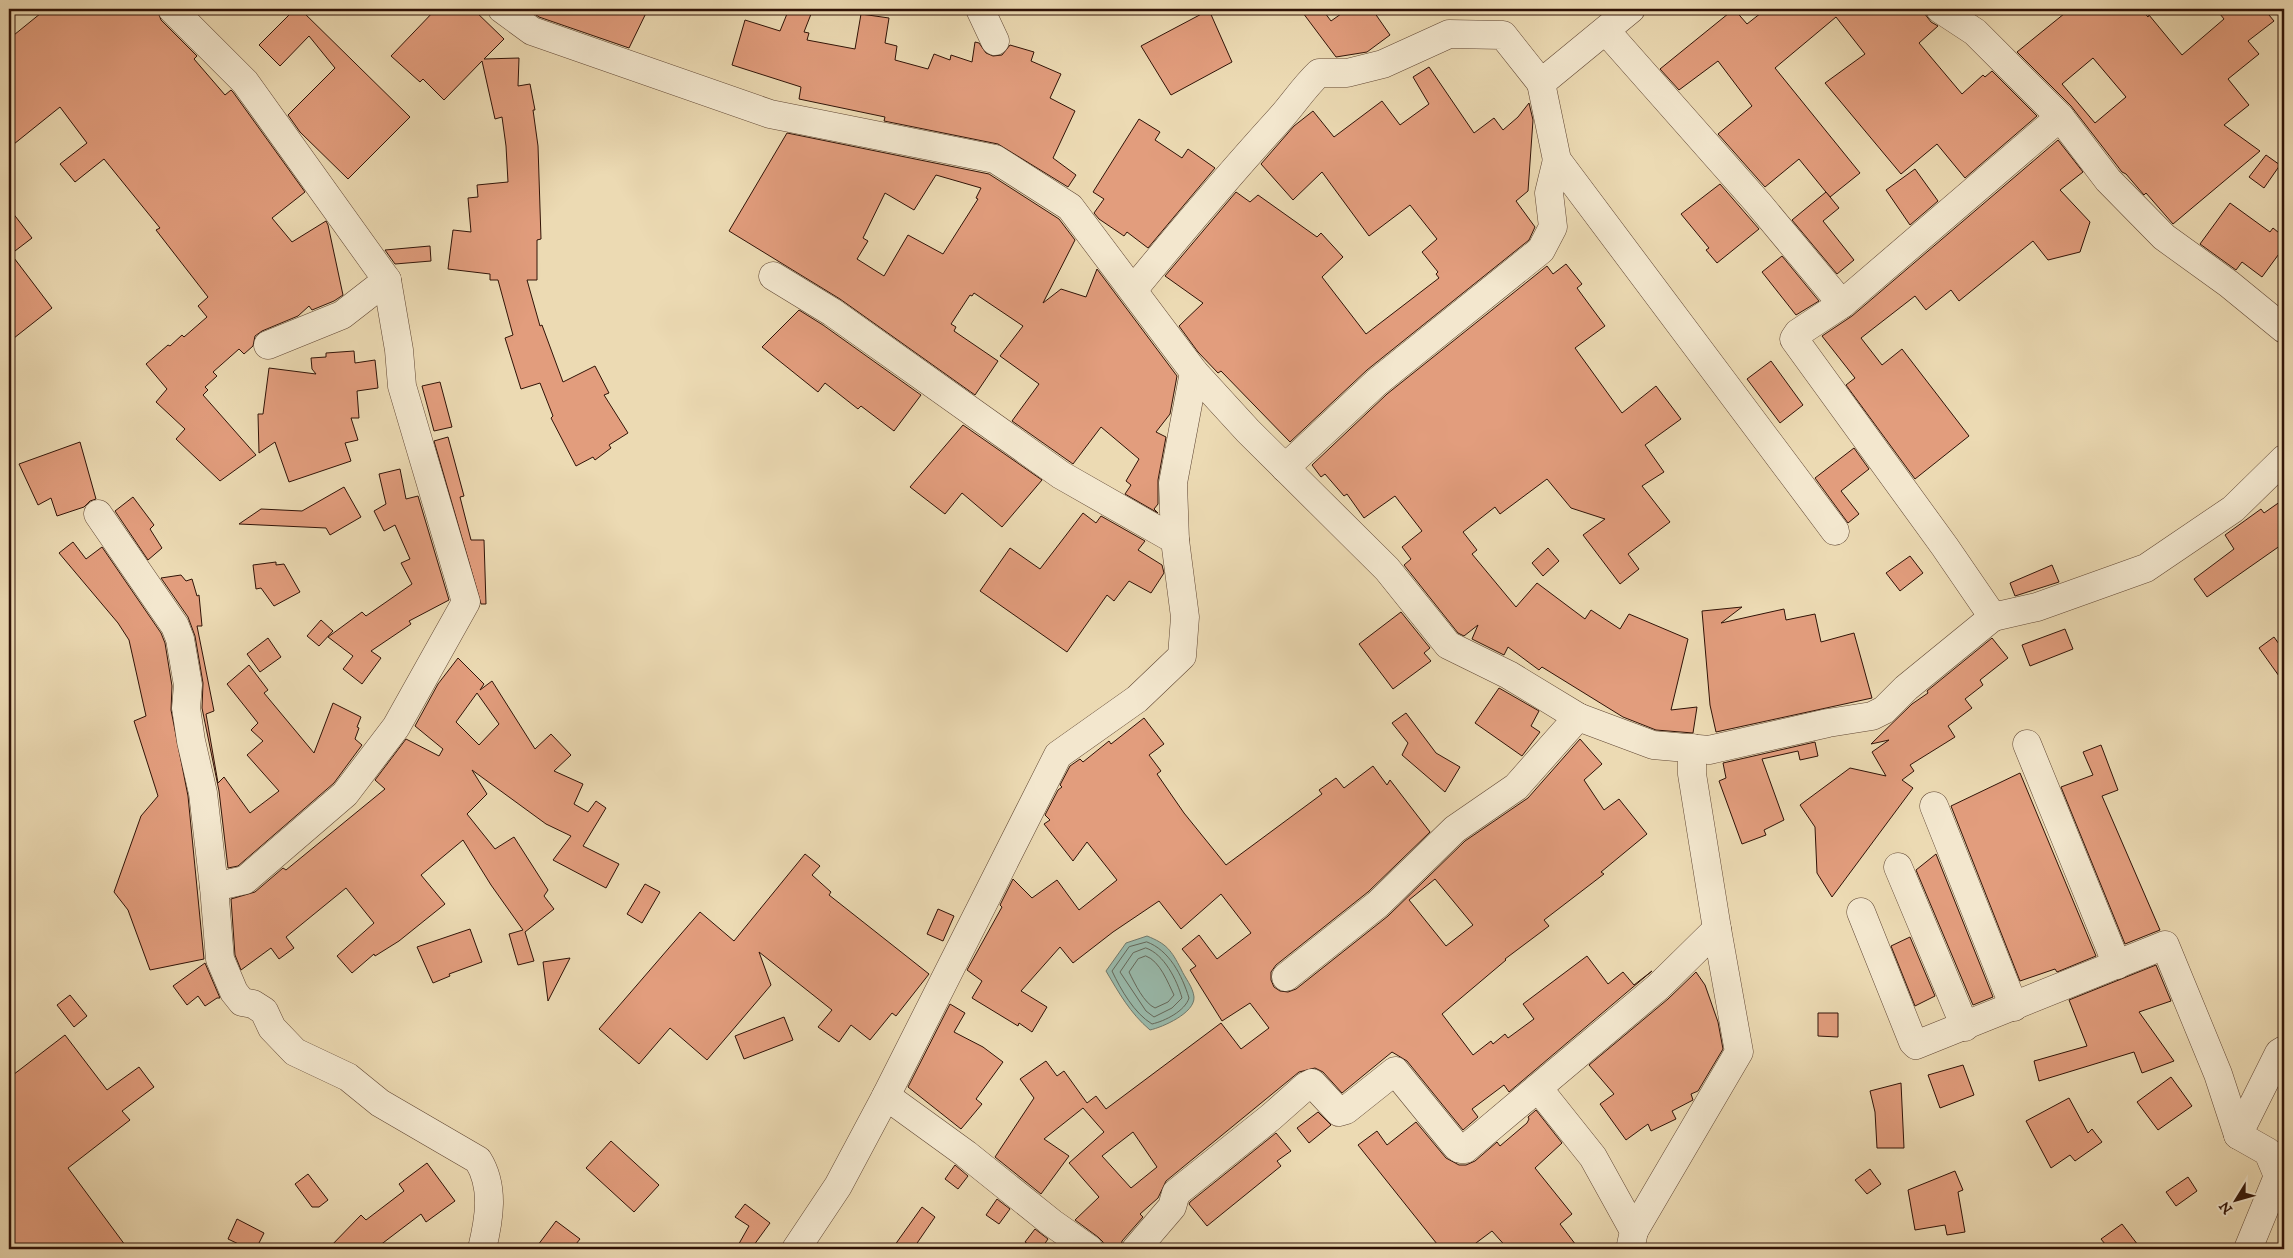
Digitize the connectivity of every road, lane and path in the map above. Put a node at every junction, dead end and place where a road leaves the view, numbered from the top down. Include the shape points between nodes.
1 (172, 9) edge
2 (502, 9) edge
3 (980, 9) edge
4 (1631, 9) edge
5 (1940, 9) edge
6 (1606, 31) junction
7 (995, 41) dead end
8 (1541, 83) junction
9 (2060, 117) junction
10 (1556, 160) junction
11 (773, 276) dead end
12 (387, 280) junction
13 (1133, 290) junction
14 (1842, 304) junction
15 (2284, 329) edge
16 (268, 345) dead end
17 (1194, 372) junction
18 (2284, 459) edge
19 (1285, 468) junction
20 (98, 514) dead end
21 (1835, 531) dead end
22 (1175, 540) junction
23 (1993, 617) junction
24 (1578, 717) junction
25 (2027, 744) dead end
26 (1692, 748) junction
27 (1934, 806) dead end
28 (1898, 867) dead end
29 (214, 887) junction
30 (1861, 912) dead end
31 (1718, 929) junction
32 (2117, 965) junction
33 (1286, 978) dead end
34 (2014, 1006) junction
35 (1964, 1027) junction
36 (2284, 1050) edge
37 (1538, 1088) junction
38 (886, 1096) junction
39 (2238, 1135) junction
40 (1632, 1240) edge
41 (482, 1249) edge
42 (796, 1249) edge
43 (1089, 1249) edge
44 (1136, 1249) edge
45 (2248, 1249) edge

1 - 12 street via 245,82
2 - 13 street via 532,31 770,114 996,159 1070,207
3 - 7 street
4 - 6 street
5 - 9 street via 1975,32
6 - 8 street
6 - 14 street via 1758,203
8 - 10 street
8 - 13 street via 1503,35 1449,34 1383,64 1347,73 1319,73 1304,86 1293,105 1213,192
9 - 14 street
9 - 15 street via 2108,180 2164,237
10 - 19 street via 1548,193 1553,227 1541,250 1377,382
10 - 21 street
11 - 22 street via 832,312 1060,475
12 - 16 street via 342,315
12 - 29 street via 402,386 466,602 396,727 345,794 245,880
13 - 17 street
14 - 23 street via 1794,339
17 - 19 street
17 - 22 street via 1173,483
18 - 23 street via 2233,509 2146,568 2037,607
19 - 24 street via 1387,569 1448,645 1509,675
20 - 29 street via 175,626 180,639 188,685 186,708 203,793
22 - 38 street via 1186,617 1182,656 1137,699 1058,755
23 - 26 street via 1884,710 1872,716 1709,750
24 - 26 street via 1653,745
24 - 33 street via 1516,787 1455,829 1378,904
25 - 32 street
26 - 31 street via 1692,774
27 - 34 street
28 - 35 street
29 - 41 street via 220,959 234,992 242,1002 264,1011 272,1028 294,1052 348,1077 380,1103 478,1160 486,1173 490,1214
30 - 35 street via 1913,1042 1921,1045
31 - 37 street via 1658,987
31 - 40 street via 1739,1052
32 - 34 street
32 - 39 street via 2165,945 2218,1074
34 - 35 street
36 - 39 street via 2279,1053
37 - 40 street via 1593,1157
37 - 44 street via 1460,1150 1395,1071 1346,1110 1339,1112 1312,1083 1176,1193 1172,1207
38 - 42 street via 838,1186
38 - 43 street
39 - 45 street via 2268,1152 2278,1176

